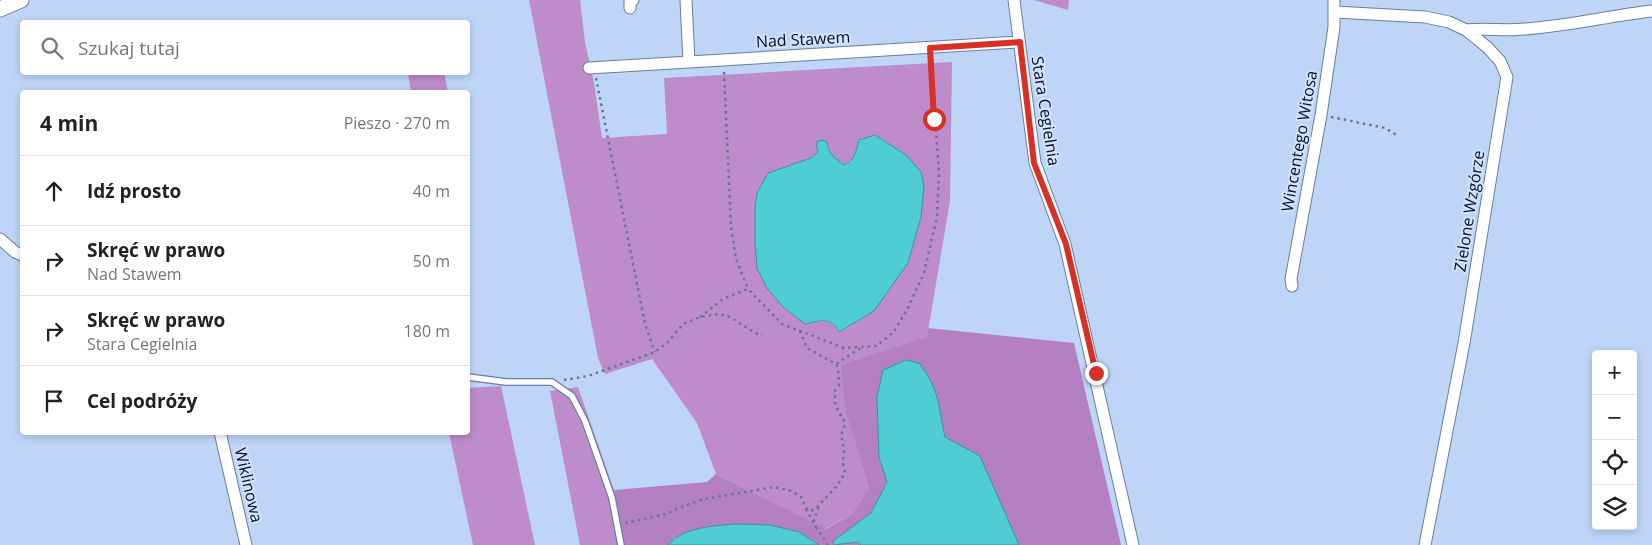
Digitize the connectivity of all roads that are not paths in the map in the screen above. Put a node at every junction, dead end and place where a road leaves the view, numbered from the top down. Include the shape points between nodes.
1 (21, 0) edge
2 (686, 0) edge
3 (1014, 0) edge
4 (1334, 6) edge
5 (0, 9) edge
6 (1652, 11) edge
7 (1466, 30) junction
8 (1020, 42) junction
9 (689, 62) junction
10 (591, 68) road end
11 (0, 239) edge
12 (20, 254) edge
13 (1292, 286) dead end
14 (470, 378) edge
15 (221, 435) edge
16 (246, 545) edge
17 (621, 545) edge
18 (1134, 545) edge
19 (1425, 545) edge

1 - 5 main road
2 - 9 street
3 - 8 street, Stara Cegielnia
4 - 7 street, Zielone Wzgórze via 1425,17
4 - 13 street, Wincentego Witosa via 1321,115 1290,278
6 - 7 street via 1524,29
7 - 19 street, Zielone Wzgórze via 1500,61 1507,77 1464,343
8 - 9 street, Nad Stawem
8 - 18 street, Stara Cegielnia via 1034,163 1066,244
9 - 10 street, Nad Stawem
11 - 12 street
14 - 17 lane via 506,382 552,382 572,396 585,422 612,498
15 - 16 street, Wiklinowa

